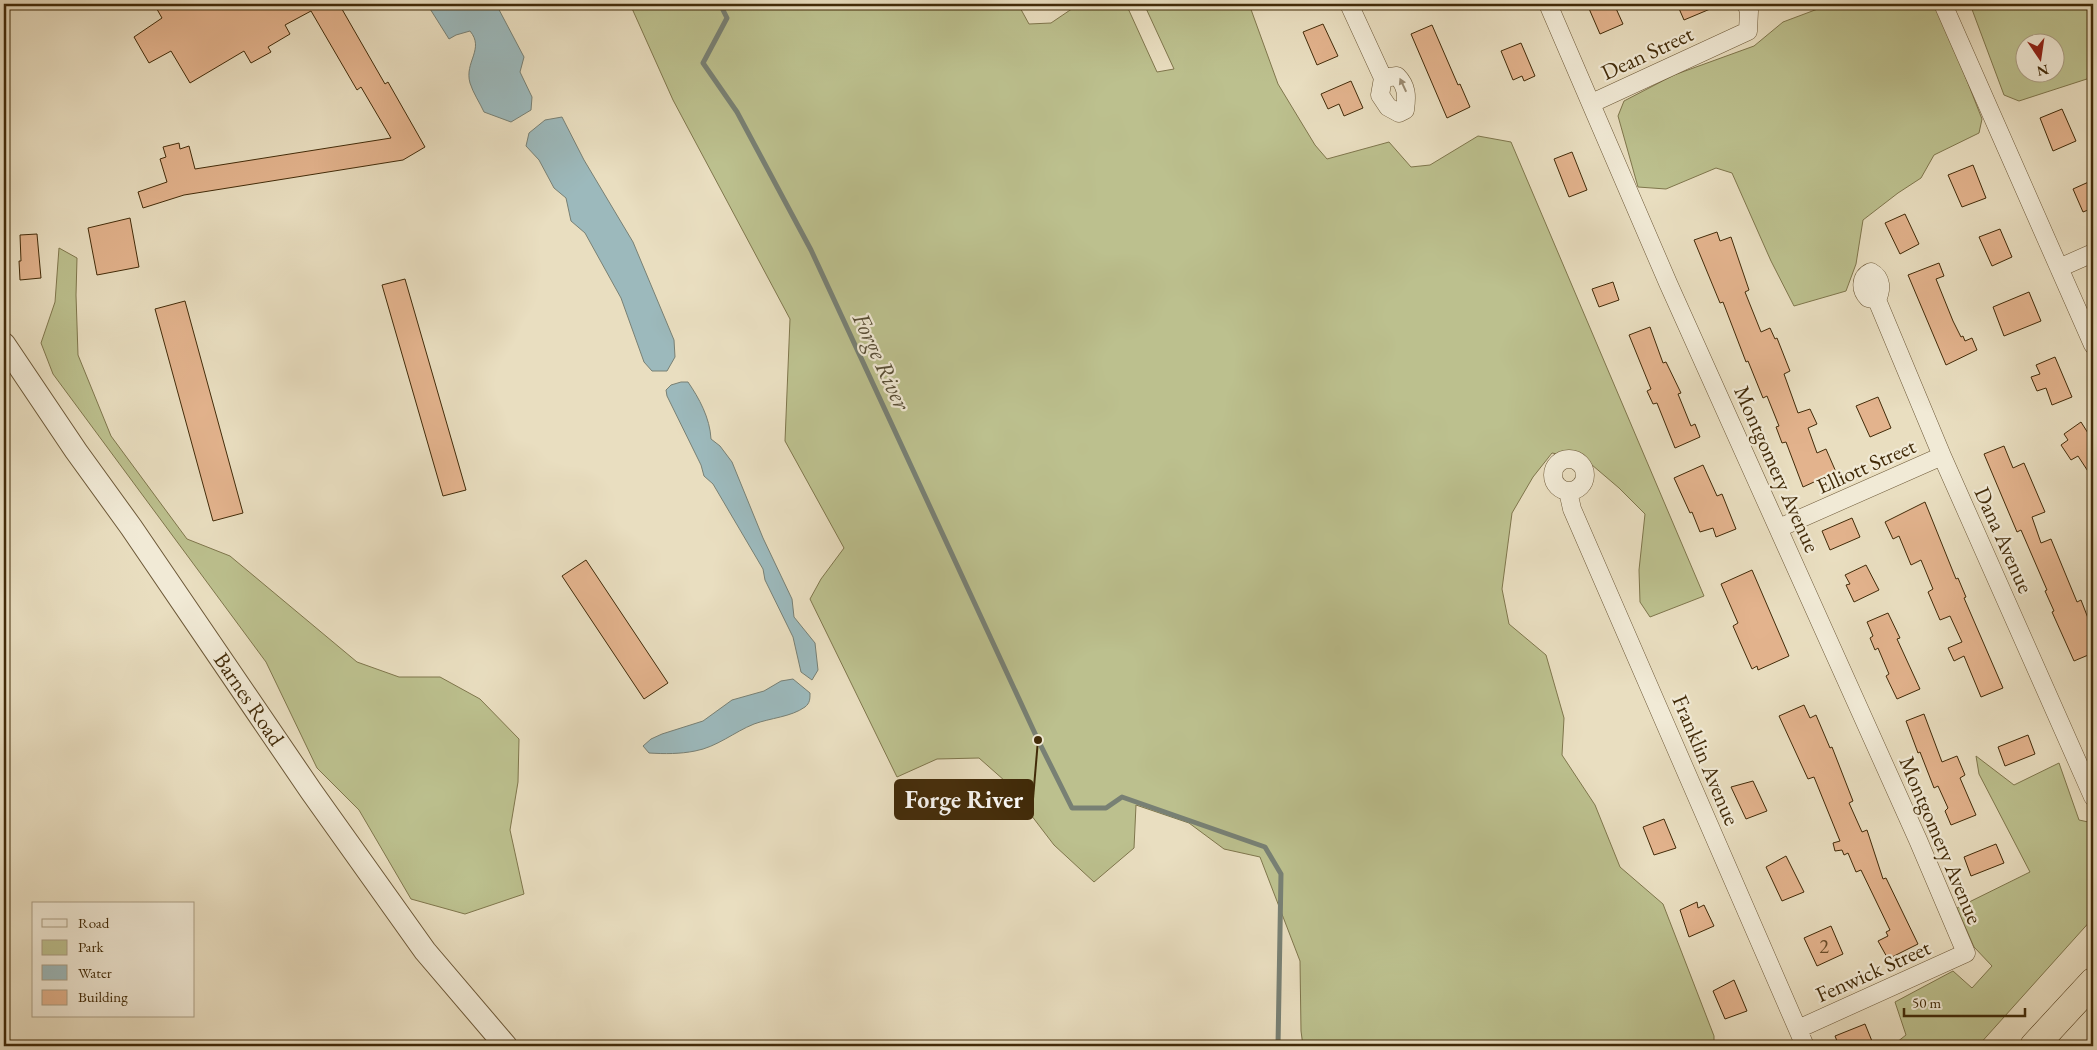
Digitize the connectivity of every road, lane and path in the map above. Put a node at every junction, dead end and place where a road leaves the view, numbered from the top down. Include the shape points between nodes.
1 (1349, 4) edge
2 (1548, 4) edge
3 (1746, 4) edge
4 (1943, 4) edge
5 (1383, 78) dead end
6 (1592, 103) junction
7 (2093, 253) edge
8 (2059, 268) junction
9 (1877, 300) dead end
10 (4, 344) edge
11 (2093, 345) edge
12 (1942, 456) junction
13 (1568, 491) dead end
14 (1779, 528) junction
15 (2093, 797) edge
16 (1966, 953) joint
17 (2093, 982) edge
18 (1798, 1029) junction
19 (506, 1046) edge
20 (1805, 1046) edge
21 (2034, 1046) edge

1 - 5 street
2 - 6 street, Montgomery Avenue
3 - 6 street, Dean Street via 1748,31
4 - 8 street
6 - 14 street, Montgomery Avenue via 1668,283
7 - 8 street
8 - 11 street
9 - 12 street, Dana Avenue
10 - 19 street, Barnes Road via 419,943
12 - 14 street, Elliott Street
12 - 15 street, Dana Avenue
13 - 18 street, Franklin Avenue via 1572,509
14 - 16 street, Montgomery Avenue
16 - 18 street, Fenwick Street
17 - 21 highway
18 - 20 street, Franklin Avenue

